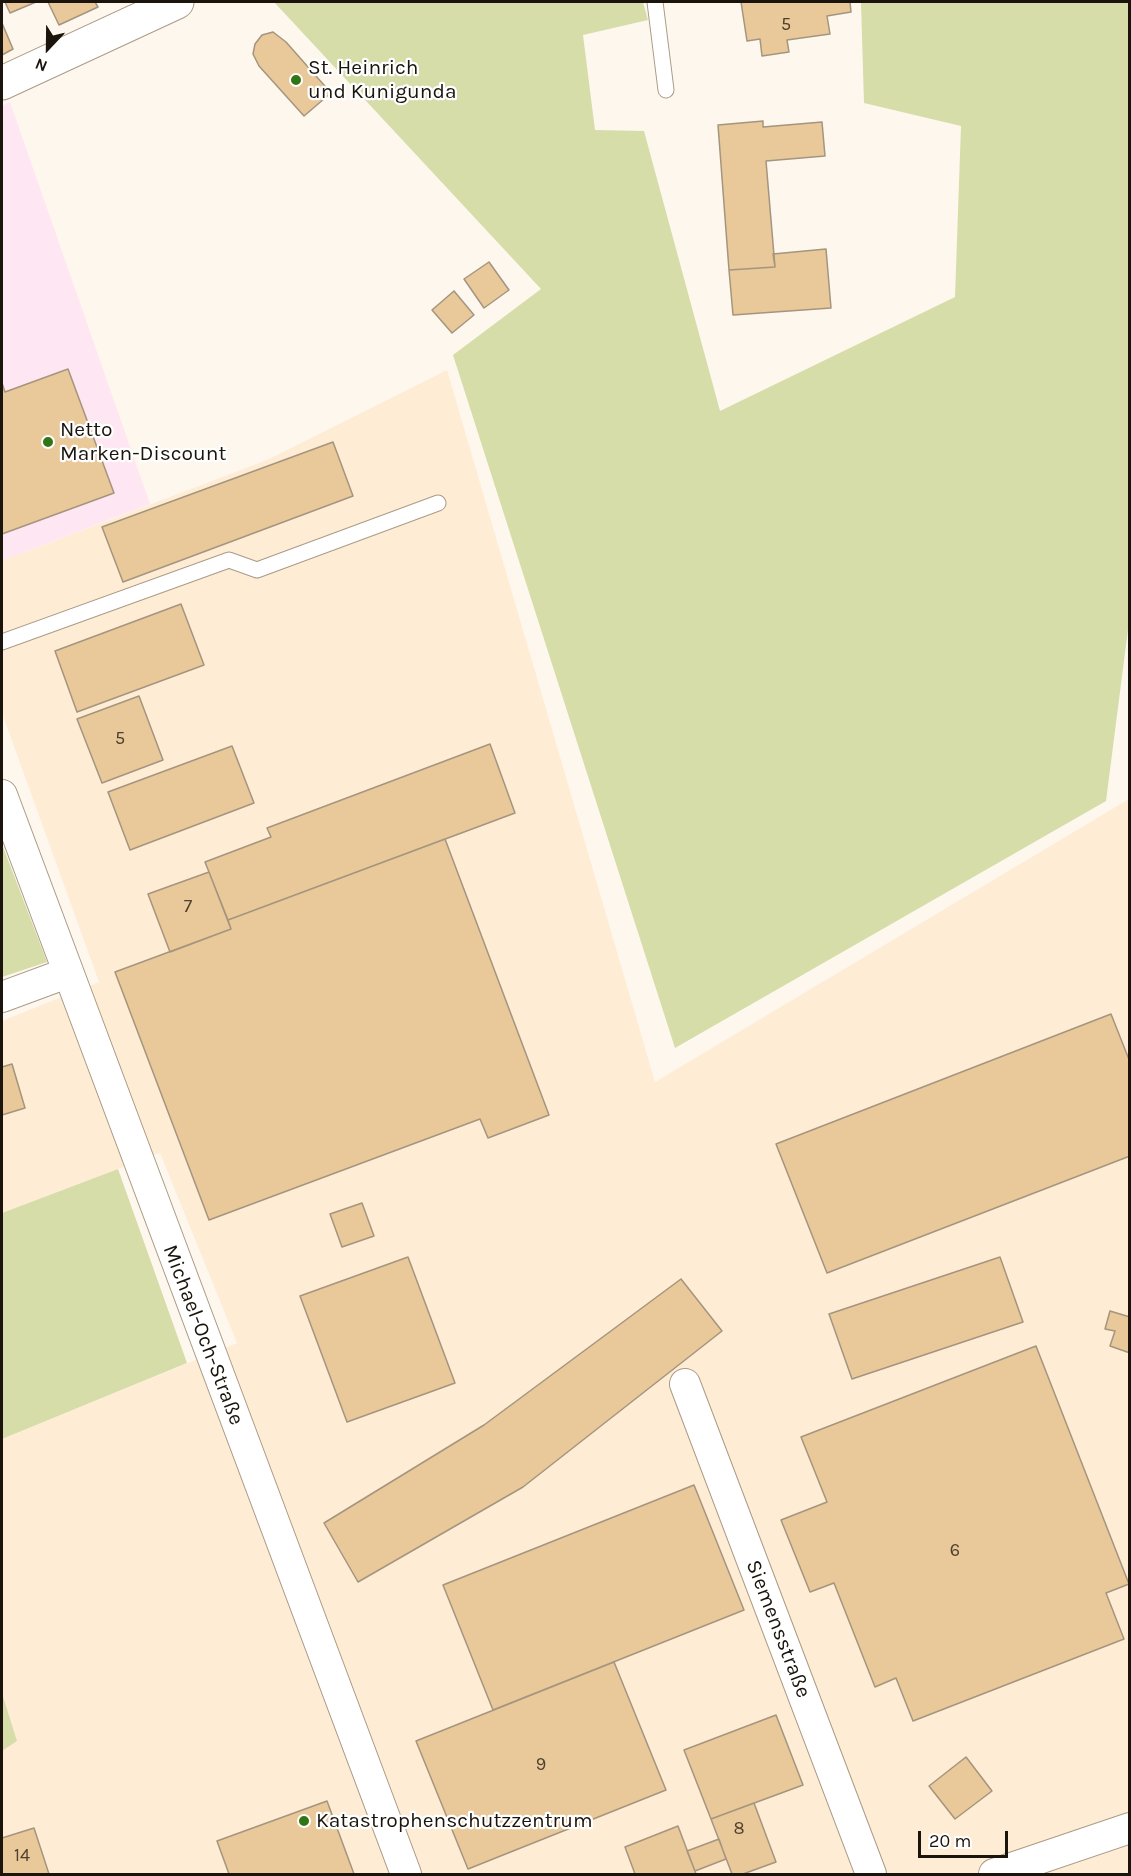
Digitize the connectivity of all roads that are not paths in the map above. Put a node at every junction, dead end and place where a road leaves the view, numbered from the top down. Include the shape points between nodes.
1 (177, 2) edge
2 (655, 2) edge
3 (2, 83) edge
4 (666, 90) dead end
5 (438, 503) dead end
6 (2, 642) edge
7 (2, 795) edge
8 (67, 973) junction
9 (2, 997) edge
10 (685, 1384) dead end
11 (1130, 1828) edge
12 (406, 1875) edge
13 (871, 1875) edge
14 (994, 1875) edge

1 - 3 street
2 - 4 lane
5 - 6 lane via 257,570 229,560
7 - 8 street, Michael-Och-Straße
8 - 9 street
8 - 12 street, Michael-Och-Straße
10 - 13 street, Siemensstraße
11 - 14 street

